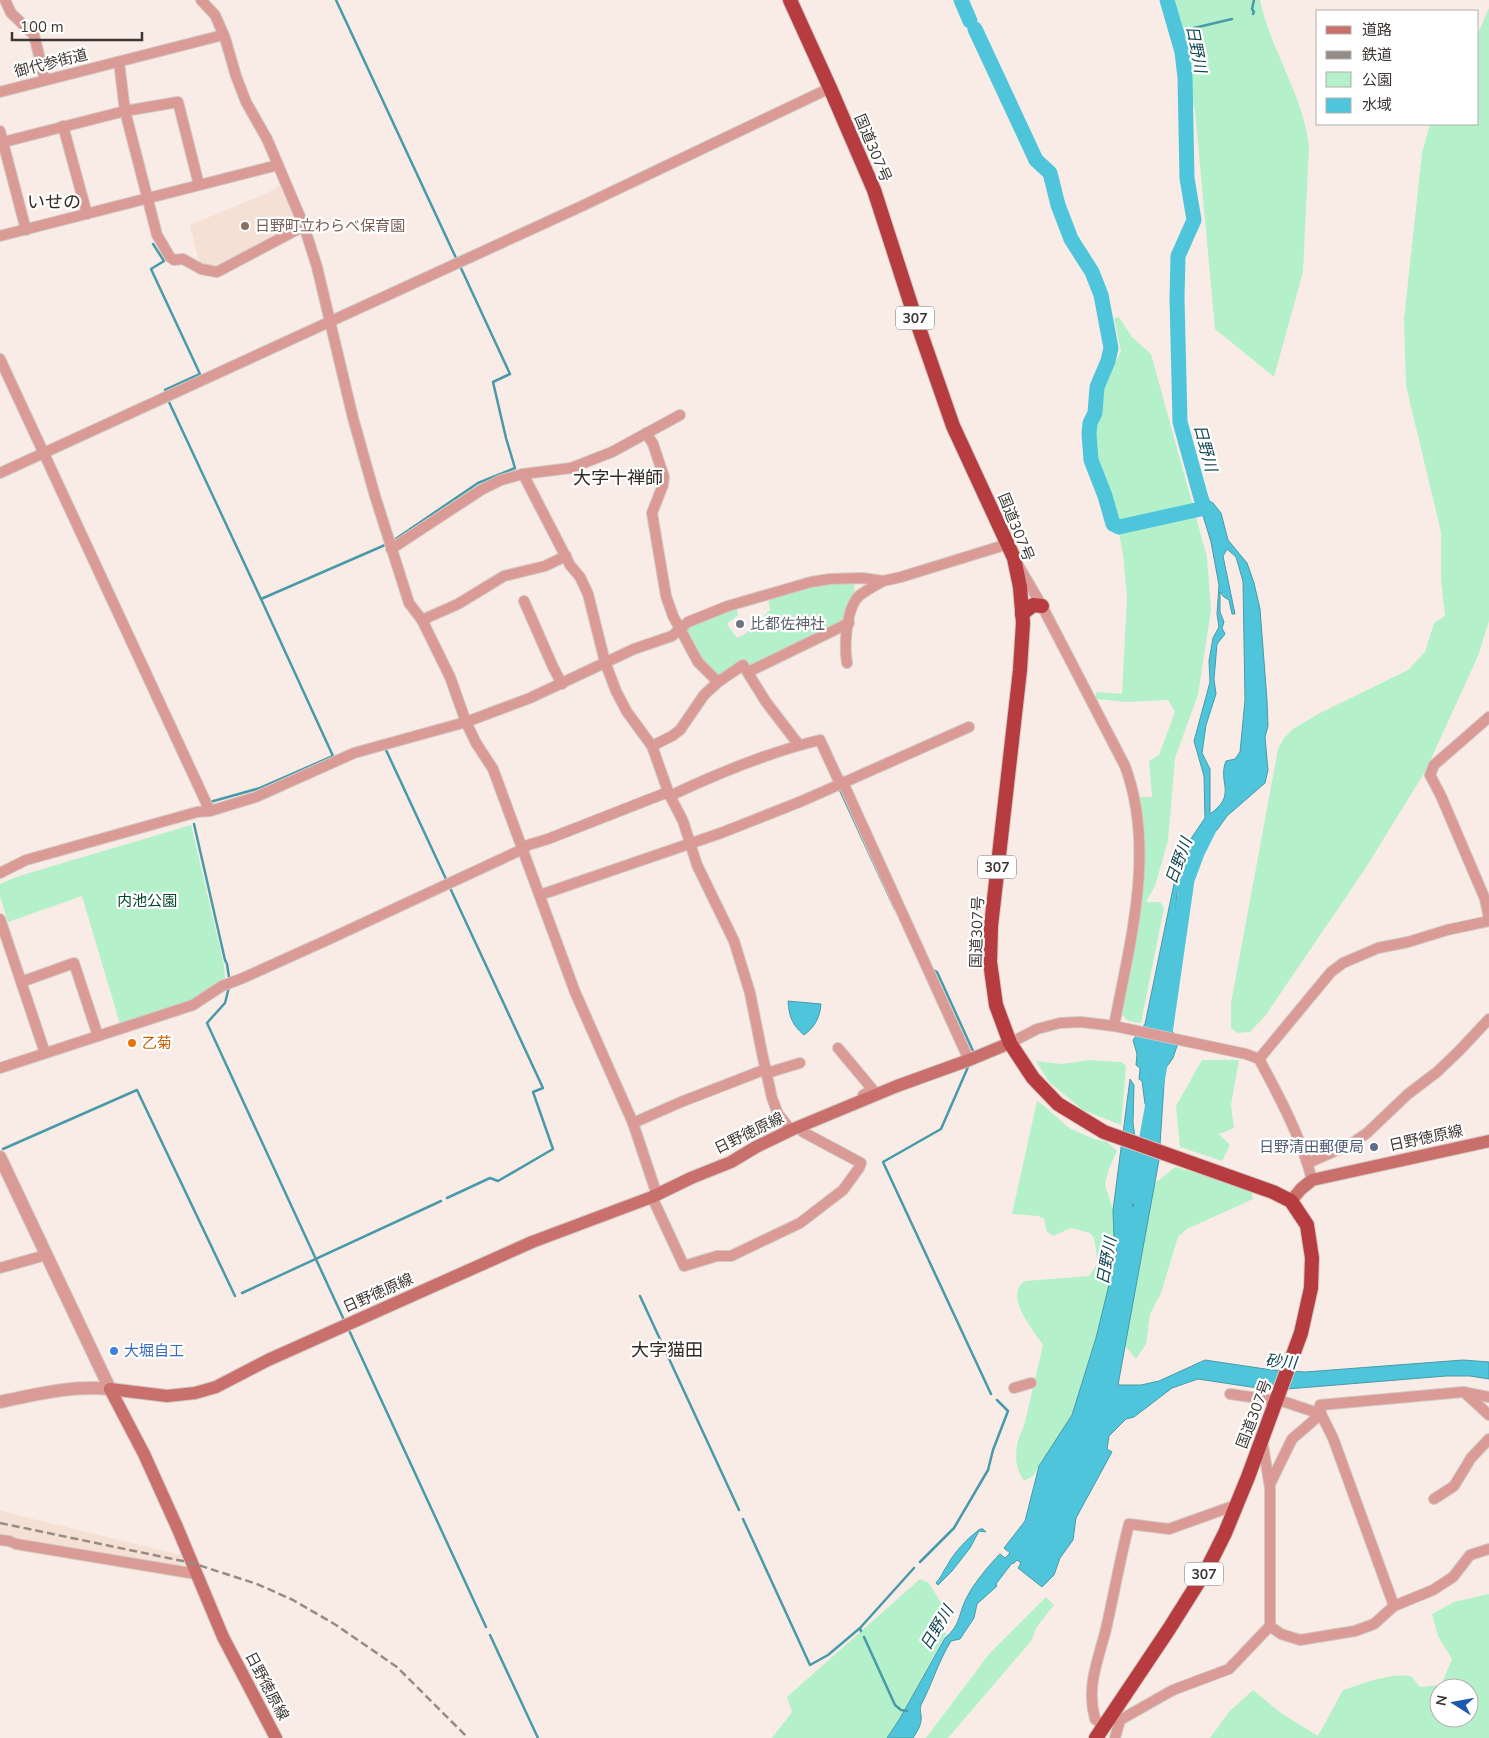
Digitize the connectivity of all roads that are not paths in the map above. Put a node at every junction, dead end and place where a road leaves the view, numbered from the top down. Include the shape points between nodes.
1 (5, 0) edge
2 (201, 0) edge
3 (790, 0) edge
4 (224, 36) junction
5 (119, 62) junction
6 (45, 80) junction
7 (830, 88) junction
8 (0, 92) edge
9 (124, 111) junction
10 (63, 126) junction
11 (0, 131) edge
12 (2, 143) edge
13 (278, 166) junction
14 (199, 185) junction
15 (148, 199) junction
16 (87, 214) junction
17 (304, 226) junction
18 (26, 230) junction
19 (0, 236) edge
20 (330, 321) junction
21 (0, 359) edge
22 (680, 415) dead end
23 (646, 433) junction
24 (43, 454) junction
25 (0, 473) edge
26 (524, 474) junction
27 (1008, 544) junction
28 (391, 549) junction
29 (566, 556) junction
30 (1014, 558) junction
31 (884, 581) junction
32 (524, 601) dead end
33 (1042, 606) junction
34 (1022, 614) junction
35 (422, 620) junction
36 (849, 623) junction
37 (680, 630) junction
38 (605, 662) junction
39 (847, 663) dead end
40 (748, 672) junction
41 (718, 682) junction
42 (562, 684) junction
43 (1489, 717) edge
44 (466, 722) junction
45 (969, 727) dead end
46 (799, 745) junction
47 (652, 746) junction
48 (841, 782) junction
49 (669, 794) junction
50 (210, 811) junction
51 (690, 843) junction
52 (523, 850) junction
53 (0, 872) edge
54 (540, 895) junction
55 (1489, 919) edge
56 (0, 920) edge
57 (21, 982) junction
58 (1489, 1019) edge
59 (1114, 1026) junction
60 (98, 1036) junction
61 (1010, 1043) junction
62 (838, 1048) dead end
63 (45, 1053) junction
64 (1259, 1059) junction
65 (969, 1060) junction
66 (800, 1063) dead end
67 (0, 1068) edge
68 (766, 1071) junction
69 (854, 1105) junction
70 (632, 1122) junction
71 (795, 1129) junction
72 (1489, 1141) edge
73 (0, 1157) edge
74 (1308, 1163) junction
75 (1312, 1180) junction
76 (654, 1196) junction
77 (1291, 1202) junction
78 (46, 1254) junction
79 (0, 1268) edge
80 (1031, 1383) dead end
81 (1014, 1388) dead end
82 (110, 1389) junction
83 (1463, 1392) junction
84 (1230, 1394) dead end
85 (1489, 1397) edge
86 (1280, 1398) junction
87 (0, 1402) edge
88 (1320, 1409) junction
89 (1489, 1415) edge
90 (1262, 1438) junction
91 (1489, 1439) edge
92 (1270, 1484) junction
93 (1434, 1499) dead end
94 (1236, 1505) junction
95 (0, 1540) edge
96 (1489, 1549) edge
97 (196, 1574) junction
98 (1394, 1606) junction
99 (1270, 1626) junction
100 (1112, 1720) junction
101 (276, 1738) edge
102 (1096, 1738) edge
103 (1115, 1738) edge

1 - 6 street via 11,13 34,35
2 - 4 street via 215,15
3 - 7 highway, 国道307号 / 307
4 - 5 street, 御代参街道
4 - 13 street via 246,102
5 - 6 street, 御代参街道
5 - 9 street
6 - 8 street, 御代参街道
7 - 20 street
7 - 27 highway, 国道307号 / 307 via 874,190 953,426
9 - 10 street
9 - 14 street via 178,102
9 - 15 street
10 - 12 street
10 - 16 street
11 - 12 street
12 - 18 street
13 - 14 street
13 - 17 street
14 - 15 street
15 - 16 street
15 - 17 street via 157,235 170,257 174,260 182,258 201,269 217,272
16 - 18 street
17 - 20 street
18 - 19 street
20 - 24 street
20 - 28 street via 353,418
21 - 24 street
22 - 23 street
23 - 26 street via 612,452 571,468
23 - 37 street via 664,477 652,513 666,596
24 - 25 street
24 - 50 street
26 - 28 street via 481,490
26 - 29 street
27 - 30 highway, 国道307号 / 307
27 - 31 street
28 - 35 street via 409,602
29 - 35 street via 544,566 504,576 458,604
29 - 38 street via 588,594
30 - 33 street
30 - 34 highway, 国道307号 / 307
31 - 36 street via 859,596
31 - 37 street via 862,578 811,582 728,606 688,622
32 - 42 street
33 - 34 highway via 1033,605
33 - 59 street via 1124,766 1131,782 1136,811 1140,864 1138,887
34 - 61 highway, 国道307号 / 307 via 1020,670 991,926 990,962 996,1005
35 - 44 street via 450,677
36 - 39 street via 845,652
36 - 40 street
37 - 38 street
37 - 41 street via 698,662
38 - 42 street
38 - 47 street via 627,712
40 - 41 street via 743,665
40 - 46 street
41 - 47 street via 704,694 680,730
42 - 44 street
43 - 55 street via 1434,765 1430,775 1485,899
44 - 50 street via 354,753 256,797
44 - 52 street via 493,769
45 - 48 street
46 - 48 street via 820,740
46 - 49 street via 735,766
47 - 49 street
48 - 51 street via 757,819
48 - 65 street
49 - 51 street
49 - 52 street via 528,845
50 - 53 street via 44,854
51 - 54 street
51 - 68 street via 697,865 734,941 750,993
52 - 54 street
52 - 60 street via 222,986 193,1005
54 - 70 street via 582,1008
55 - 64 street via 1378,948 1343,963 1331,972
56 - 57 street
57 - 60 street via 74,963
57 - 63 street
58 - 74 street via 1437,1072 1367,1133 1351,1144
59 - 61 street via 1060,1023 1037,1029
59 - 64 street
60 - 63 street
61 - 65 main road, 日野徳原線
61 - 77 highway, 国道307号 / 307 via 1033,1078 1058,1104 1104,1132 1245,1181
62 - 69 street via 873,1090 853,1100
63 - 67 street
64 - 74 street
65 - 69 main road, 日野徳原線
66 - 68 street
68 - 70 street
68 - 71 street via 778,1114
69 - 71 main road, 日野徳原線
70 - 76 street
71 - 76 main road, 日野徳原線
71 - 76 street via 861,1163 842,1190 800,1223 767,1240 731,1256 717,1256 684,1266
72 - 75 main road, 日野徳原線
73 - 78 street
74 - 75 street
75 - 77 main road
76 - 82 main road, 日野徳原線 via 532,1242 268,1360 216,1387 167,1396
77 - 86 highway, 国道307号 / 307 via 1307,1225 1311,1288 1301,1333
78 - 79 street
78 - 82 street
80 - 81 street
82 - 87 street via 71,1388
82 - 97 main road, 日野徳原線 via 144,1454
83 - 85 street
83 - 88 street
83 - 89 street
84 - 86 street via 1260,1400
86 - 88 street
86 - 90 highway, 国道307号 / 307
88 - 92 street via 1292,1439
88 - 98 street
90 - 92 street
90 - 94 highway, 国道307号 / 307
91 - 93 street via 1470,1458 1454,1486
92 - 99 street
94 - 100 highway, 国道307号 / 307 via 1208,1567
94 - 100 street via 1169,1529 1129,1524 1106,1629 1094,1666 1092,1688 1095,1719
95 - 97 street
96 - 98 street via 1470,1555 1453,1577 1433,1590
97 - 101 main road, 日野徳原線 via 223,1638
98 - 99 street via 1374,1624 1326,1637 1300,1640 1281,1634
99 - 100 street via 1230,1669 1173,1690
100 - 102 highway, 国道307号 / 307
100 - 103 street

